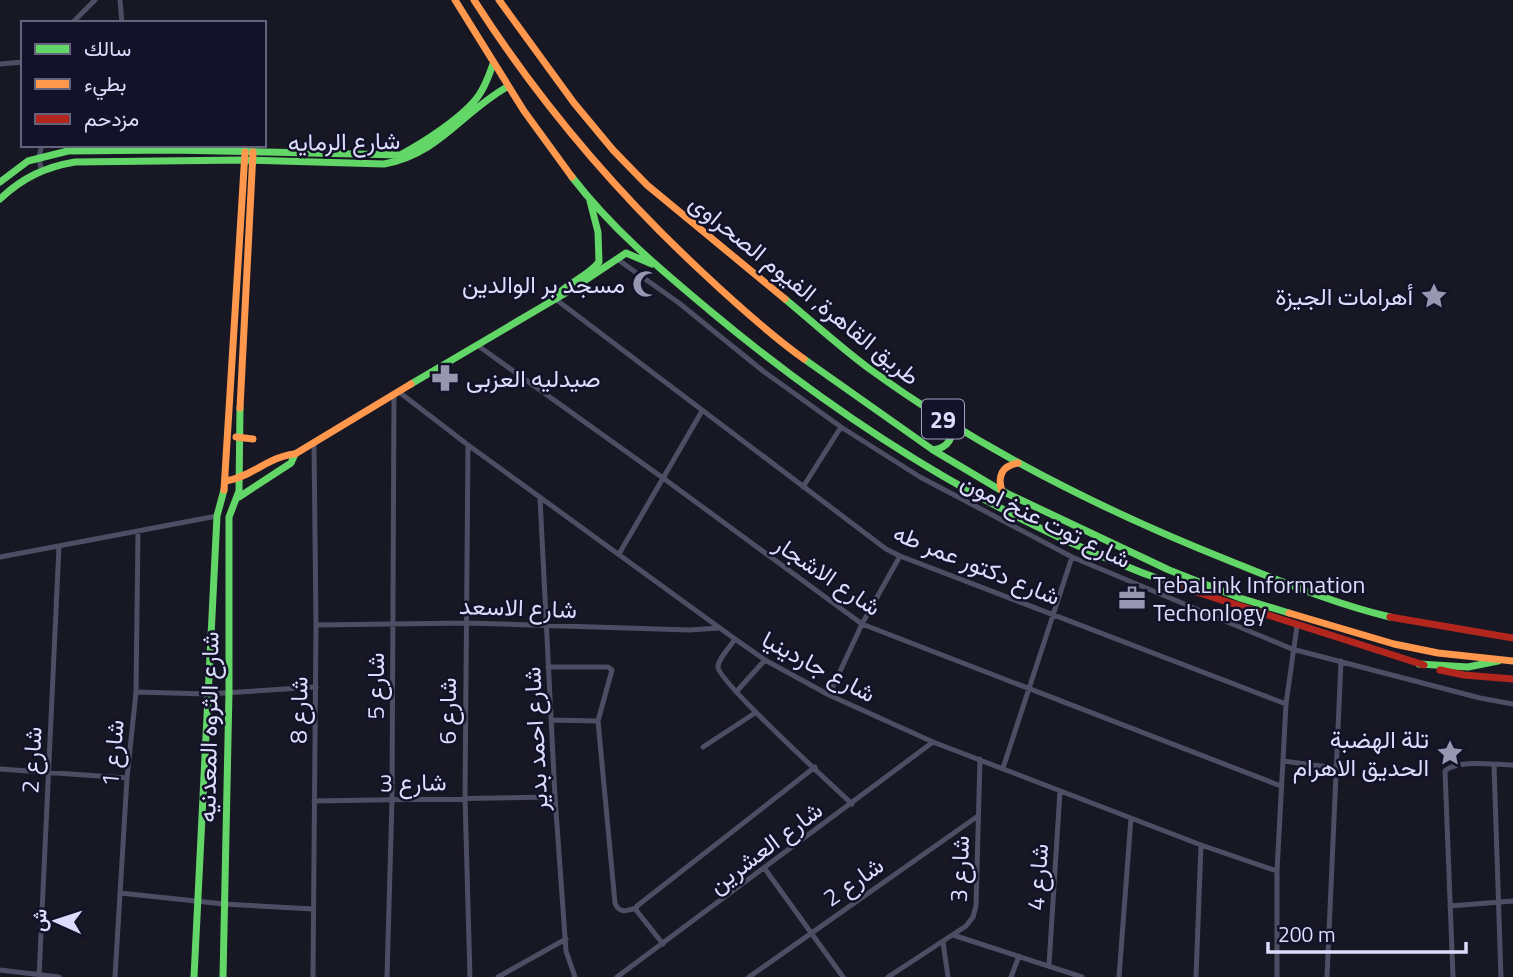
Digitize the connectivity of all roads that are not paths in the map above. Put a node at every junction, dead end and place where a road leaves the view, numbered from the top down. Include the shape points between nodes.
1 (95, 0) edge
2 (120, 0) edge
3 (455, 0) edge
4 (474, 0) edge
5 (499, 0) edge
6 (74, 21) edge
7 (122, 21) edge
8 (21, 62) edge
9 (0, 64) edge
10 (493, 64) junction
11 (508, 87) junction
12 (42, 147) edge
13 (39, 156) junction
14 (249, 156) junction
15 (41, 169) junction
16 (0, 182) edge
17 (588, 196) junction
18 (0, 198) edge
19 (617, 259) junction
20 (656, 266) junction
21 (555, 297) junction
22 (477, 345) junction
23 (397, 394) junction
24 (702, 411) junction
25 (951, 424) junction
26 (841, 427) junction
27 (228, 437) junction
28 (239, 438) junction
29 (253, 439) dead end
30 (314, 443) junction
31 (468, 445) junction
32 (933, 450) junction
33 (295, 454) junction
34 (1018, 463) junction
35 (663, 478) junction
36 (240, 479) junction
37 (226, 481) junction
38 (803, 486) junction
39 (1002, 491) junction
40 (540, 498) junction
41 (237, 499) junction
42 (217, 516) junction
43 (138, 532) junction
44 (60, 546) junction
45 (619, 554) junction
46 (900, 556) junction
47 (0, 557) edge
48 (1073, 557) junction
49 (1053, 614) junction
50 (393, 623) junction
51 (467, 623) junction
52 (862, 624) junction
53 (316, 625) junction
54 (545, 625) junction
55 (1297, 626) junction
56 (719, 628) junction
57 (1513, 638) edge
58 (735, 639) junction
59 (1292, 649) junction
60 (1502, 659) junction
61 (765, 660) junction
62 (1341, 661) junction
63 (1513, 661) edge
64 (1419, 664) junction
65 (548, 667) junction
66 (1513, 679) edge
67 (316, 687) junction
68 (1029, 689) junction
69 (135, 692) junction
70 (229, 692) junction
71 (736, 692) junction
72 (208, 694) junction
73 (829, 695) junction
74 (1286, 704) junction
75 (1513, 704) edge
76 (755, 713) junction
77 (551, 720) junction
78 (598, 721) junction
79 (933, 742) junction
80 (703, 747) dead end
81 (980, 759) junction
82 (1283, 761) junction
83 (1494, 765) junction
84 (1513, 765) edge
85 (815, 767) junction
86 (1003, 768) junction
87 (1336, 768) junction
88 (0, 769) edge
89 (48, 773) junction
90 (127, 778) junction
91 (1281, 786) junction
92 (1060, 791) junction
93 (555, 797) junction
94 (466, 799) junction
95 (392, 800) junction
96 (314, 801) junction
97 (852, 804) junction
98 (978, 816) junction
99 (1131, 818) junction
100 (1201, 845) junction
101 (765, 869) junction
102 (1277, 871) junction
103 (120, 893) junction
104 (198, 901) junction
105 (1513, 901) edge
106 (1498, 903) junction
107 (224, 904) junction
108 (1450, 906) junction
109 (636, 908) junction
110 (313, 909) junction
111 (810, 932) junction
112 (953, 935) junction
113 (566, 940) junction
114 (943, 942) junction
115 (663, 944) junction
116 (1018, 956) junction
117 (1049, 965) junction
118 (0, 970) edge
119 (39, 976) edge
120 (59, 977) edge
121 (115, 977) edge
122 (194, 977) edge
123 (223, 977) edge
124 (313, 977) edge
125 (387, 977) edge
126 (470, 977) edge
127 (498, 977) edge
128 (575, 977) edge
129 (617, 977) edge
130 (749, 977) edge
131 (844, 977) edge
132 (888, 977) edge
133 (948, 977) edge
134 (1011, 977) edge
135 (1082, 977) edge
136 (1119, 977) edge
137 (1196, 977) edge
138 (1278, 977) edge
139 (1327, 977) edge
140 (1453, 977) edge
141 (1501, 977) edge

1 - 6 street
2 - 7 street
3 - 10 main road
4 - 32 main road, طريق القاهرة, الفيوم الصحراوى / 29 via 557,117 672,244 790,349
5 - 25 main road, طريق القاهرة, الفيوم الصحراوى / 29 via 573,103 647,185 870,369
8 - 9 street
10 - 11 main road
10 - 14 main road, شارع الرمايه via 474,101 407,153
11 - 14 main road, شارع الرمايه via 489,97 429,150 408,160 384,164
11 - 17 main road
12 - 13 street
13 - 14 main road, شارع الرمايه via 77,150
13 - 15 street
13 - 16 main road, شارع الرمايه
14 - 15 main road, شارع الرمايه via 85,162
14 - 27 main road, شارع الثروه المعدنيه
14 - 28 main road, شارع الثروه المعدنيه
15 - 18 main road, شارع الرمايه
17 - 20 main road
17 - 21 main road via 598,232 599,262
19 - 20 main road via 629,253
19 - 21 main road
19 - 26 street, شارع توت عنخ امون
20 - 55 main road via 810,388 975,493 1111,561
21 - 22 main road
21 - 24 street, شارع دكتور عمر طه
22 - 23 main road
22 - 35 street, شارع الاشجار
23 - 30 main road
23 - 31 street, شارع جاردينيا
23 - 50 street, شارع 5
24 - 35 street
24 - 38 street, شارع دكتور عمر طه
25 - 32 main road via 950,442
25 - 34 main road, طريق القاهرة, الفيوم الصحراوى / 29
26 - 38 street
26 - 48 street, شارع توت عنخ امون via 929,482
27 - 28 main road
27 - 37 main road, شارع الثروه المعدنيه
28 - 29 main road
28 - 36 main road, شارع الثروه المعدنيه
30 - 33 main road
30 - 53 street, شارع 8
31 - 40 street, شارع جاردينيا
31 - 51 street, شارع 6
32 - 39 main road, طريق القاهرة, الفيوم الصحراوى / 29
33 - 36 main road via 286,454
33 - 41 main road via 291,463
34 - 39 main road via 1000,474
34 - 57 main road, طريق القاهرة, الفيوم الصحراوى / 29 via 1128,518 1327,599 1417,623
35 - 45 street
35 - 52 street, شارع الاشجار
36 - 37 main road
36 - 41 main road, شارع الثروه المعدنيه
37 - 42 main road, شارع الثروه المعدنيه
38 - 46 street, شارع دكتور عمر طه
39 - 60 main road, طريق القاهرة, الفيوم الصحراوى / 29 via 1244,600 1394,644
40 - 45 street, شارع جاردينيا
40 - 54 street, شارع احمد بدير
41 - 70 main road, شارع الثروه المعدنيه via 229,517
42 - 43 street
42 - 72 main road, شارع الثروه المعدنيه
43 - 44 street
43 - 69 street, شارع 1
44 - 47 street
44 - 89 street, شارع 2
45 - 56 street, شارع جاردينيا
46 - 49 street, شارع دكتور عمر طه
46 - 52 street
48 - 49 street
48 - 59 street, شارع توت عنخ امون
49 - 68 street
49 - 74 street, شارع دكتور عمر طه
50 - 51 street, شارع الاسعد
50 - 53 street, شارع الاسعد
50 - 95 street, شارع 5
51 - 54 street, شارع الاسعد
51 - 94 street, شارع 6
52 - 68 street, شارع الاشجار
52 - 73 street
53 - 67 street, شارع 8
54 - 56 street, شارع الاسعد
54 - 65 street, شارع احمد بدير
55 - 59 street
55 - 64 main road
56 - 58 street, شارع جاردينيا
58 - 61 street, شارع جاردينيا
58 - 71 street via 718,667
59 - 62 street, شارع توت عنخ امون
59 - 74 street
60 - 63 main road, طريق القاهرة, الفيوم الصحراوى / 29
60 - 64 main road via 1465,668
61 - 71 street
61 - 73 street, شارع جاردينيا
62 - 75 street, شارع توت عنخ امون
62 - 87 street
64 - 66 main road via 1464,675
65 - 77 street, شارع احمد بدير
65 - 78 street via 611,668
67 - 70 street
67 - 96 street, شارع 8
68 - 86 street
68 - 91 street, شارع الاشجار
69 - 72 street
69 - 90 street, شارع 1
70 - 72 street
70 - 107 main road, شارع الثروه المعدنيه
71 - 76 street
72 - 104 main road, شارع الثروه المعدنيه
73 - 79 street, شارع جاردينيا
74 - 82 street
76 - 80 street
76 - 85 street
77 - 78 street
77 - 93 street, شارع احمد بدير
78 - 109 street via 615,903 621,911
79 - 81 street, شارع جاردينيا
79 - 97 street, شارع العشرين
81 - 86 street, شارع جاردينيا
81 - 98 street, شارع 3
82 - 87 street
82 - 91 street
83 - 84 street
83 - 106 street
83 - 108 street via 1451,765 1445,771
85 - 97 street
85 - 109 street
86 - 92 street, شارع جاردينيا
87 - 139 street
88 - 89 street
89 - 90 street
89 - 119 street, شارع 2
90 - 103 street, شارع 1
91 - 102 street
92 - 99 street, شارع جاردينيا
92 - 117 street, شارع 4
93 - 94 street, شارع 3
93 - 113 street, شارع احمد بدير
94 - 95 street, شارع 3
94 - 126 street, شارع 6
95 - 96 street, شارع 3
95 - 125 street, شارع 5
96 - 110 street, شارع 8
97 - 101 street, شارع العشرين
98 - 111 street, شارع 2
98 - 112 street, شارع 3 via 975,912
99 - 100 street, شارع جاردينيا
99 - 136 street
100 - 102 street, شارع جاردينيا
100 - 137 street
101 - 111 street
101 - 115 street, شارع العشرين
102 - 138 street
103 - 104 street
103 - 121 street, شارع 1
104 - 107 street
104 - 122 main road, شارع الثروه المعدنيه
105 - 106 street
106 - 108 street
106 - 141 street
107 - 110 street
107 - 123 main road, شارع الثروه المعدنيه
108 - 140 street
109 - 115 street
110 - 124 street, شارع 8
111 - 130 street, شارع 2
111 - 131 street
112 - 114 street, شارع 3
112 - 116 street
113 - 127 street
113 - 128 street, شارع احمد بدير
114 - 132 street, شارع 3
114 - 133 street
115 - 129 street, شارع العشرين
116 - 117 street
116 - 134 street
117 - 135 street
118 - 119 street
119 - 120 street

